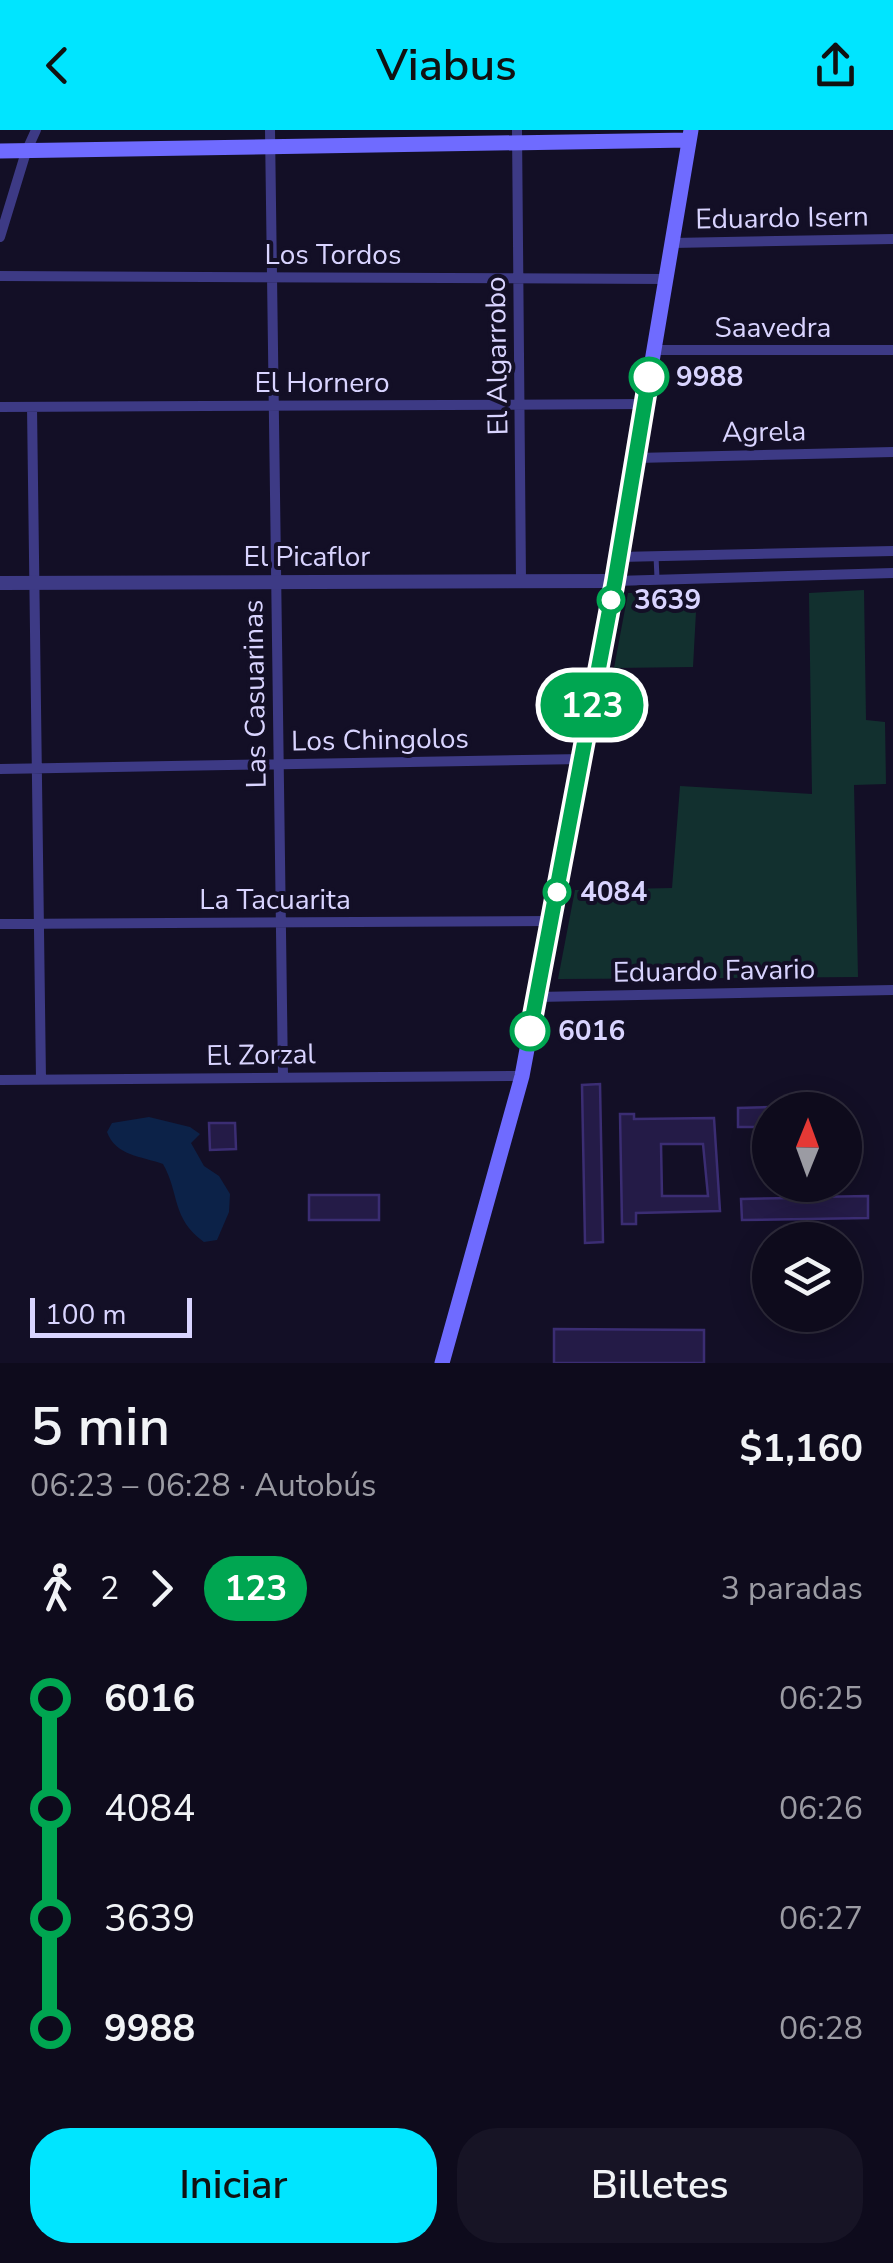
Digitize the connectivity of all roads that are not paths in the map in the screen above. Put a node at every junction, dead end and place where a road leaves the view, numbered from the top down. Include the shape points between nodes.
1 (36, 130) edge
2 (270, 130) edge
3 (690, 135) edge
4 (517, 136) edge
5 (271, 148) junction
6 (0, 151) edge
7 (26, 152) junction
8 (0, 236) edge
9 (893, 238) edge
10 (672, 243) junction
11 (0, 276) edge
12 (272, 277) junction
13 (518, 278) junction
14 (666, 279) junction
15 (654, 350) junction
16 (893, 350) edge
17 (644, 404) junction
18 (520, 405) junction
19 (274, 406) junction
20 (0, 407) edge
21 (32, 407) junction
22 (893, 452) edge
23 (636, 458) junction
24 (893, 551) edge
25 (656, 556) junction
26 (619, 558) junction
27 (893, 573) edge
28 (657, 580) junction
29 (615, 581) junction
30 (276, 582) junction
31 (522, 582) junction
32 (0, 583) edge
33 (34, 583) junction
34 (582, 759) junction
35 (278, 764) junction
36 (37, 768) junction
37 (0, 769) edge
38 (551, 920) junction
39 (280, 923) junction
40 (0, 924) edge
41 (39, 924) junction
42 (893, 990) edge
43 (536, 997) junction
44 (522, 1076) junction
45 (282, 1077) junction
46 (0, 1080) edge
47 (41, 1080) junction
48 (442, 1363) edge

1 - 7 street
2 - 5 street, Las Casuarinas
3 - 4 main road
3 - 10 main road
4 - 5 main road
4 - 13 street, El Algarrobo
5 - 7 main road
5 - 12 street, Las Casuarinas
6 - 7 main road
7 - 8 street
9 - 10 street, Eduardo Isern
10 - 14 main road
11 - 12 street, Los Tordos
12 - 13 street, Los Tordos
12 - 19 street, Las Casuarinas
13 - 14 street, Los Tordos
13 - 18 street, El Algarrobo
14 - 15 main road
15 - 16 street, Saavedra
15 - 17 main road
17 - 18 street, El Hornero
17 - 23 main road
18 - 19 street, El Hornero
18 - 31 street, El Algarrobo
19 - 21 street, El Hornero
19 - 30 street, Las Casuarinas
20 - 21 street, El Hornero
21 - 33 street
22 - 23 street, Agrela
23 - 26 main road
24 - 25 street
25 - 26 street
25 - 28 lane
26 - 29 main road
27 - 28 street
28 - 29 street
29 - 31 street, El Picaflor
29 - 34 main road
30 - 31 street, El Picaflor
30 - 33 street, El Picaflor
30 - 35 street, Las Casuarinas
32 - 33 street, El Picaflor
33 - 36 street
34 - 35 street, Los Chingolos
34 - 38 main road
35 - 36 street, Los Chingolos
35 - 39 street, Las Casuarinas
36 - 37 street, Los Chingolos
36 - 41 street
38 - 39 street, La Tacuarita
38 - 43 main road
39 - 41 street, La Tacuarita
39 - 45 street, Las Casuarinas
40 - 41 street, La Tacuarita
41 - 47 street
42 - 43 street, Eduardo Favario
43 - 44 main road
44 - 45 street, El Zorzal
44 - 48 main road
45 - 47 street, El Zorzal
46 - 47 street, El Zorzal

